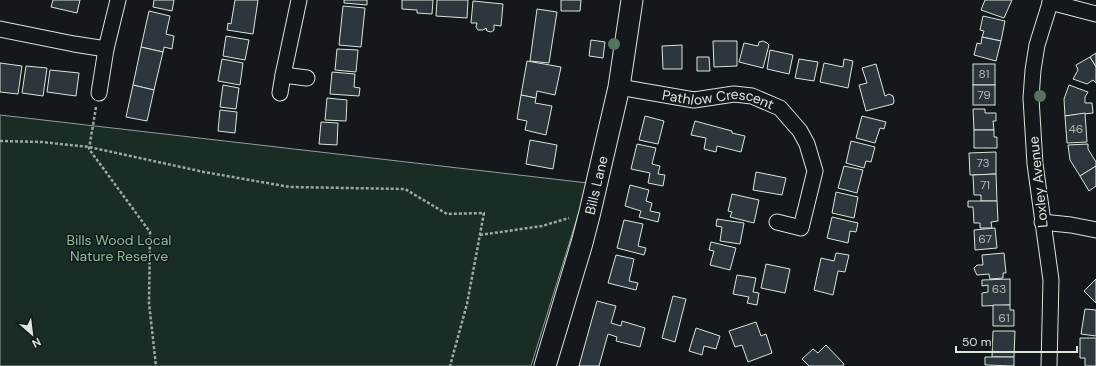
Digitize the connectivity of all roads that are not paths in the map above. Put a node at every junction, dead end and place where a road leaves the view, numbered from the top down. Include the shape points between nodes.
1 (118, 0) edge
2 (299, 0) edge
3 (632, 0) edge
4 (1051, 1) edge
5 (1096, 14) edge
6 (0, 29) edge
7 (106, 49) junction
8 (283, 75) junction
9 (307, 78) dead end
10 (619, 87) junction
11 (280, 92) dead end
12 (99, 93) road end
13 (777, 222) dead end
14 (1042, 222) junction
15 (1096, 230) edge
16 (546, 366) edge
17 (1049, 366) edge

1 - 7 street
2 - 8 street
3 - 10 street, Bills Lane
4 - 5 street
4 - 14 street, Loxley Avenue via 1037,45 1031,98
6 - 7 street
7 - 12 street
8 - 9 street
8 - 11 street
10 - 13 street, Pathlow Crescent via 694,100 734,94 752,96 780,108 800,130 815,171 801,228
10 - 16 street, Bills Lane via 582,243
14 - 15 street
14 - 17 street, Loxley Avenue via 1051,280

